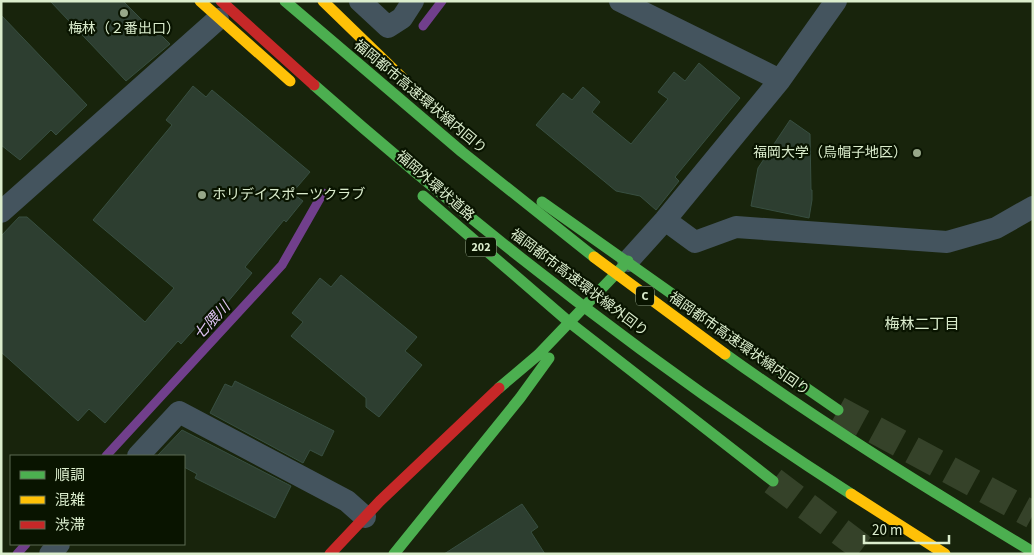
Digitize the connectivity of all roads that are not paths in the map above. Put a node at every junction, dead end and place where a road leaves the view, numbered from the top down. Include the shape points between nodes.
1 (200, 1) edge
2 (285, 1) edge
3 (315, 1) edge
4 (323, 1) edge
5 (360, 1) edge
6 (413, 1) edge
7 (620, 1) edge
8 (836, 1) edge
9 (219, 10) edge
10 (780, 80) junction
11 (300, 90) dead end
12 (434, 111) junction
13 (462, 137) dead end
14 (412, 186) dead end
15 (1033, 207) edge
16 (1, 212) edge
17 (665, 220) junction
18 (560, 233) junction
19 (628, 261) junction
20 (569, 322) junction
21 (838, 410) tunnel mouth
22 (139, 455) edge
23 (772, 481) tunnel mouth
24 (365, 517) junction
25 (1033, 552) edge
26 (330, 554) edge
27 (394, 554) edge
28 (945, 554) edge

1 - 9 main road
2 - 18 main road, 福岡都市高速環状線内回り / C, bridge
3 - 12 main road
4 - 12 main road, bridge
5 - 6 street via 388,27 402,18
7 - 10 street
8 - 10 street
9 - 11 main road
9 - 16 street
9 - 28 main road, 福岡都市高速環状線外回り, bridge via 534,269 630,342 869,507
10 - 17 street
12 - 19 main road via 494,170
13 - 18 main road, bridge
14 - 20 main road, 福岡外環状道路 / 202
15 - 17 street via 996,228 947,242 736,227 695,242
17 - 19 street
18 - 25 main road, 福岡都市高速環状線内回り / C, bridge via 760,378 894,468
19 - 20 main road
19 - 21 main road via 764,361
20 - 23 main road, 福岡外環状道路 / 202
20 - 24 main road
20 - 27 main road via 520,398
22 - 24 street via 179,412 342,498
24 - 26 main road

